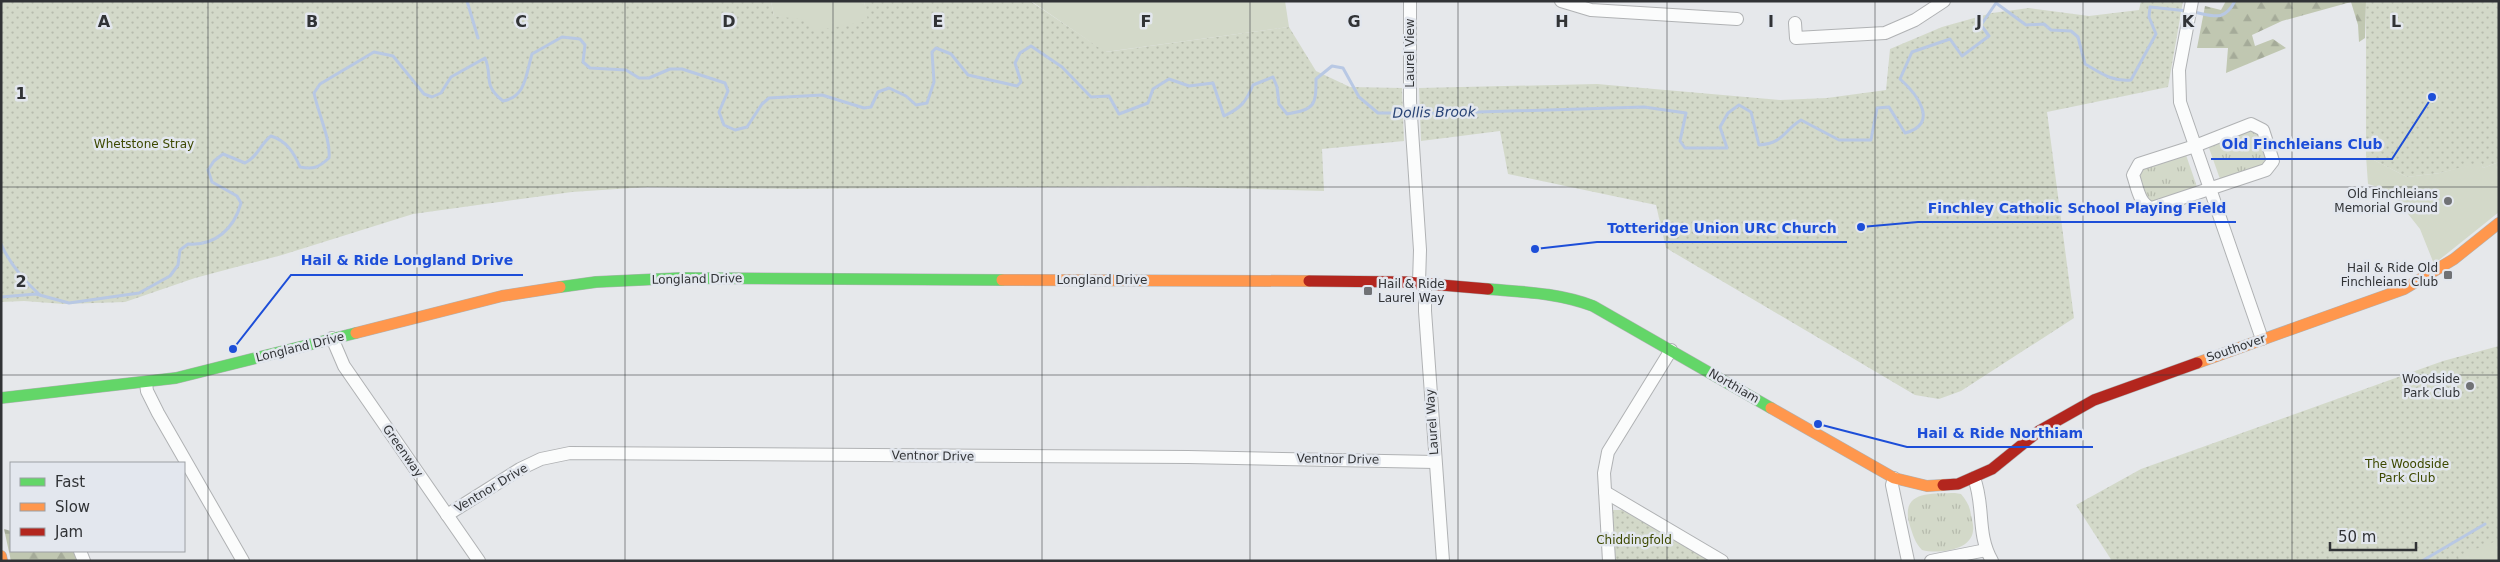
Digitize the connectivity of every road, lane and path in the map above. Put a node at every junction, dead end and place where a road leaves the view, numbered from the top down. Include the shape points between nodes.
1 (1410, 1) edge
2 (1560, 1) edge
3 (1944, 1) edge
4 (2192, 1) edge
5 (1737, 19) dead end
6 (1795, 23) dead end
7 (1411, 134) joint
8 (2196, 146) junction
9 (2211, 190) junction
10 (2499, 223) edge
11 (1417, 283) junction
12 (332, 338) junction
13 (2262, 339) junction
14 (1671, 350) junction
15 (146, 383) junction
16 (1, 398) edge
17 (1435, 462) junction
18 (1894, 478) junction
19 (1974, 478) junction
20 (1605, 492) junction
21 (447, 515) junction
22 (1989, 555) edge
23 (1, 556) edge
24 (2, 561) edge
25 (243, 561) edge
26 (479, 561) edge
27 (1442, 561) edge
28 (1608, 561) edge
29 (1722, 561) edge
30 (1908, 561) edge
31 (1931, 561) edge

1 - 7 street, Laurel View
2 - 5 street via 1591,10
3 - 6 street via 1915,20 1885,33 1796,38
4 - 8 street via 2178,81 2180,102
7 - 11 street, Laurel Way via 1420,250
8 - 9 street
8 - 9 street via 2139,164 2133,175 2146,207
8 - 9 street via 2251,124 2263,130 2273,161 2271,166
9 - 13 street
10 - 13 street, Southover via 2439,271 2404,289
11 - 12 street, Longland Drive via 769,278 631,280 502,296
11 - 14 street, Northiam via 1572,298
11 - 17 street, Laurel Way
12 - 15 street, Longland Drive
12 - 21 street, Greenway via 344,366
13 - 19 street, Southover via 2094,400 2039,432 1992,469
14 - 18 street, Northiam
14 - 20 street via 1608,452
15 - 16 street, Longland Drive
15 - 25 street via 155,407
17 - 21 street, Ventnor Drive via 570,453 541,459 520,469
17 - 27 street, Laurel Way
18 - 19 street, Northiam via 1942,486
18 - 30 street via 1892,486
19 - 22 street via 1979,495 1981,532
20 - 28 street
20 - 29 street
21 - 26 street, Greenway
22 - 31 street
23 - 24 street

